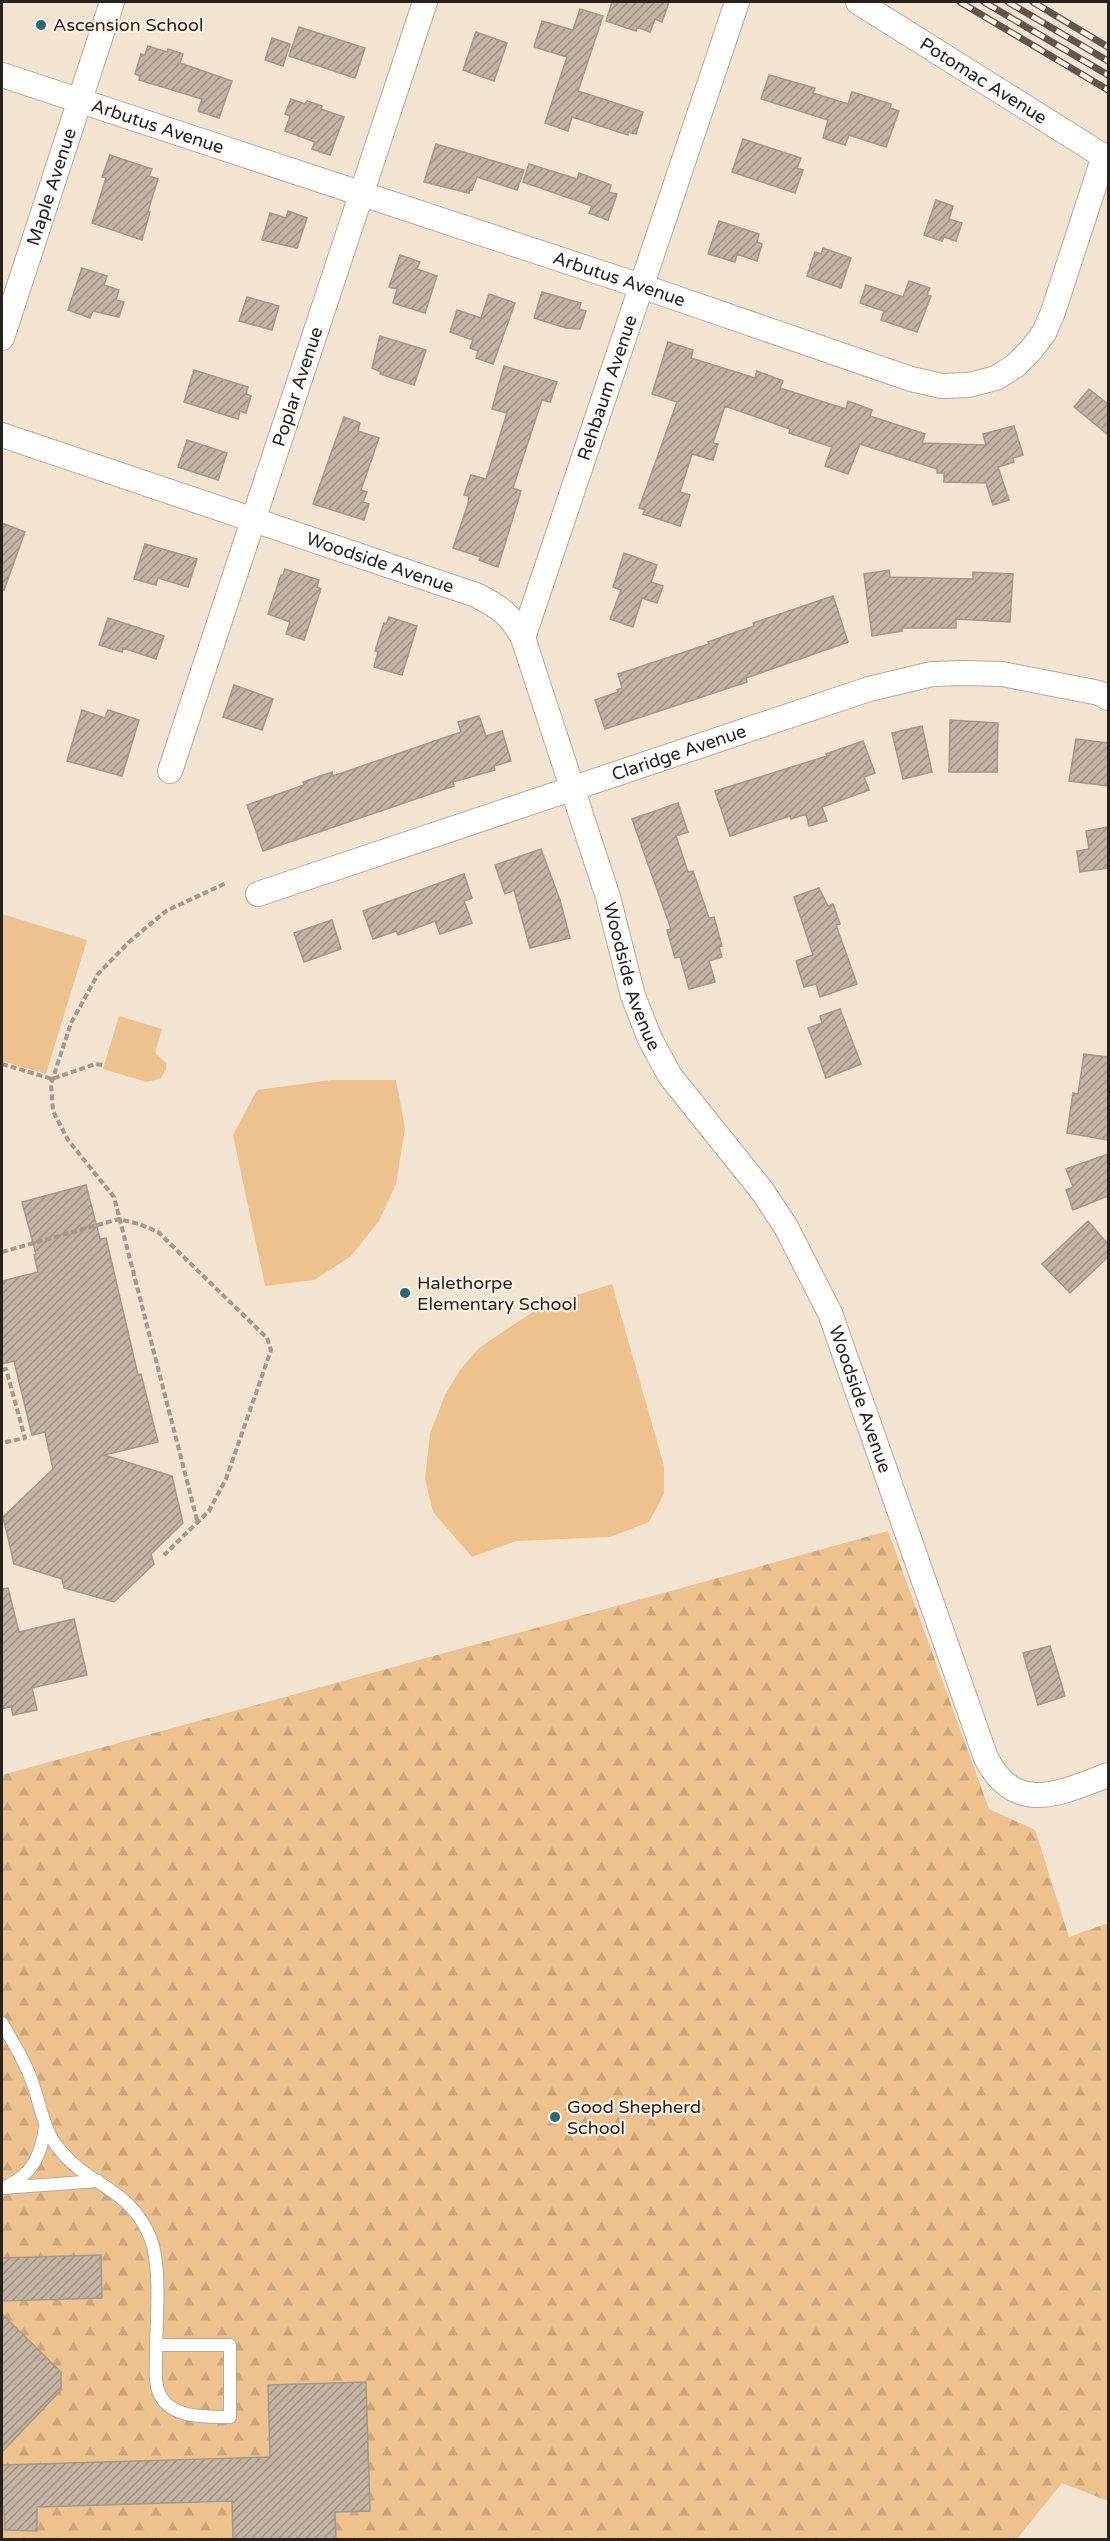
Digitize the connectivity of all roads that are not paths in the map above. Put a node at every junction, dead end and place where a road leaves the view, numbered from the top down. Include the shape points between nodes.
1 (112, 2) edge
2 (425, 2) edge
3 (737, 2) edge
4 (858, 2) edge
5 (2, 75) edge
6 (80, 100) junction
7 (1106, 158) edge
8 (361, 193) junction
9 (642, 286) junction
10 (2, 338) edge
11 (2, 435) edge
12 (253, 520) junction
13 (524, 638) junction
14 (1108, 698) edge
15 (170, 771) dead end
16 (574, 790) junction
17 (258, 894) dead end
18 (1108, 1775) edge
19 (2, 2023) edge
20 (45, 2128) junction
21 (98, 2181) junction
22 (2, 2188) edge
23 (156, 2345) junction

1 - 6 street, Maple Avenue
2 - 8 street, Poplar Avenue
3 - 9 street, Rehbaum Avenue
4 - 7 street, Potomac Avenue
5 - 6 street, Arbutus Avenue
6 - 8 street, Arbutus Avenue
6 - 10 street, Maple Avenue
7 - 9 street, Arbutus Avenue via 1044,333 1015,366 996,378 942,386 911,379
8 - 9 street, Arbutus Avenue
8 - 12 street, Poplar Avenue
9 - 13 street, Rehbaum Avenue
11 - 12 street, Woodside Avenue
12 - 13 street, Woodside Avenue via 476,595 513,619
12 - 15 street, Poplar Avenue
13 - 16 street, Woodside Avenue
14 - 16 street, Claridge Avenue via 1100,693 1002,674 932,674 869,689
16 - 17 street, Claridge Avenue
16 - 18 street, Woodside Avenue via 608,897 633,996 650,1038 686,1099 763,1192 808,1266 830,1313 994,1775 1024,1795 1067,1790
19 - 20 lane via 32,2080
20 - 21 lane via 76,2167
20 - 22 lane via 36,2163
21 - 22 lane
21 - 23 lane via 132,2206 151,2239 156,2280
23 - 23 lane via 160,2396 184,2413 230,2417 230,2345

